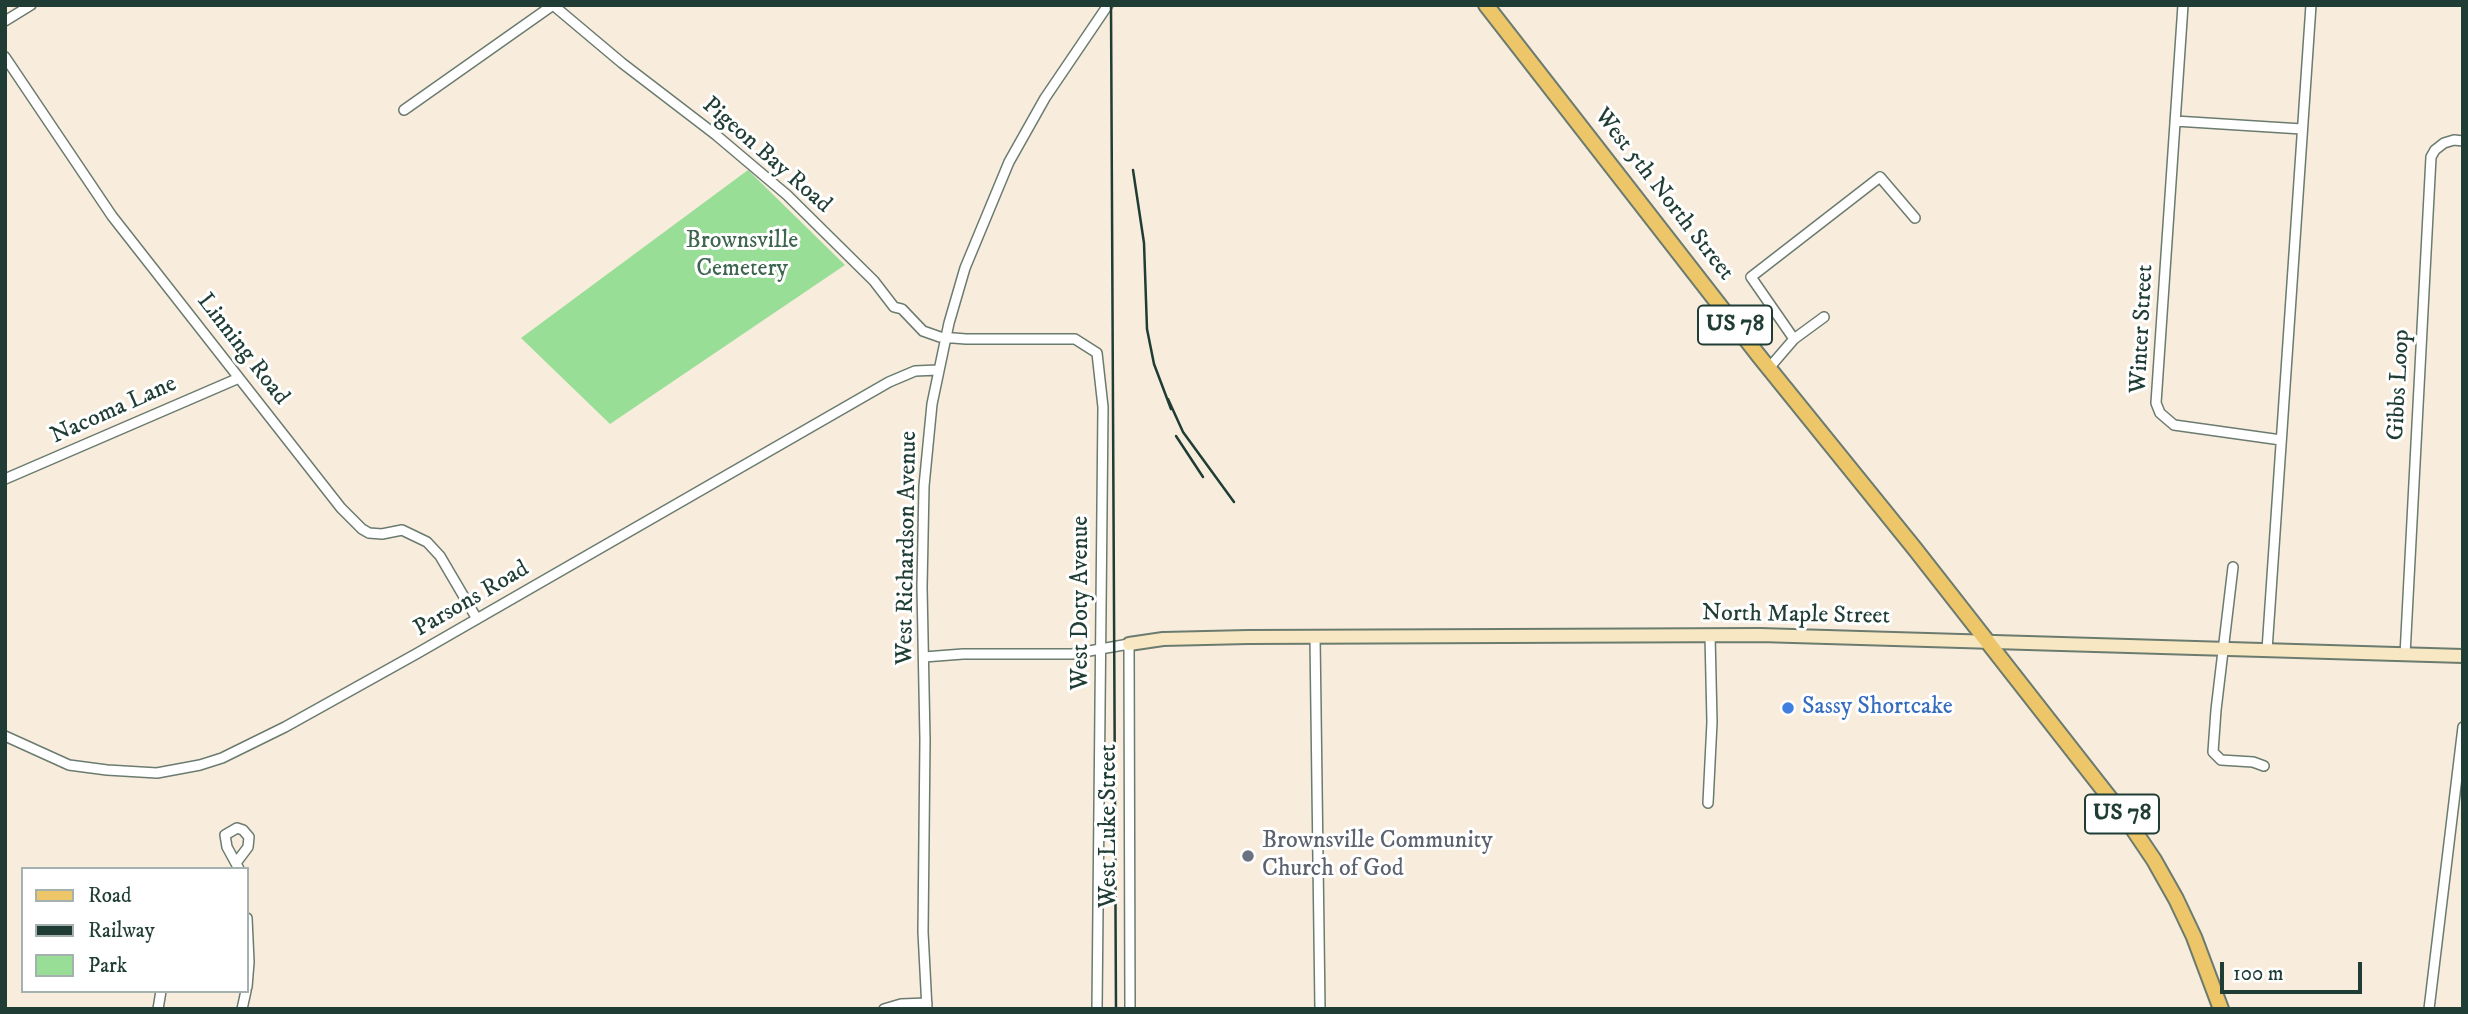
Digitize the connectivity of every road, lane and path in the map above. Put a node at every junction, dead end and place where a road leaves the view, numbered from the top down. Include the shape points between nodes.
1 (31, 5) edge
2 (553, 5) edge
3 (1108, 5) edge
4 (1486, 5) edge
5 (2183, 5) edge
6 (2311, 5) edge
7 (5, 21) edge
8 (5, 57) edge
9 (404, 110) dead end
10 (2175, 121) junction
11 (2302, 129) junction
12 (2463, 141) edge
13 (1915, 218) dead end
14 (1824, 317) dead end
15 (946, 337) junction
16 (1794, 339) junction
17 (1769, 368) junction
18 (938, 370) junction
19 (239, 378) junction
20 (2281, 440) junction
21 (5, 479) edge
22 (2233, 567) dead end
23 (477, 619) junction
24 (1710, 635) junction
25 (1315, 637) junction
26 (1988, 642) junction
27 (1129, 644) junction
28 (2223, 649) junction
29 (1102, 650) junction
30 (2267, 650) junction
31 (2405, 655) junction
32 (2463, 656) edge
33 (924, 657) junction
34 (2463, 727) edge
35 (5, 736) edge
36 (2264, 766) dead end
37 (1708, 803) dead end
38 (927, 1006) edge
39 (884, 1009) edge
40 (1097, 1009) edge
41 (1130, 1009) edge
42 (1320, 1009) edge
43 (2221, 1009) edge
44 (2429, 1009) edge

1 - 7 street
2 - 9 street
2 - 15 street, Pigeon Bay Road via 787,195 894,307 902,309 923,331
3 - 15 street, West Richardson Avenue via 1045,98 1009,162 965,268
4 - 17 main road, West 5th North Street / US 78
5 - 10 street, Winter Street
6 - 11 street
8 - 19 street, Linning Road via 97,195
10 - 11 street
10 - 20 street, Winter Street via 2158,380 2160,413 2184,428
11 - 20 street
12 - 31 street, Gibbs Loop via 2444,143 2431,157
13 - 16 street via 1880,177 1751,277
14 - 16 street
15 - 18 street, West Richardson Avenue
15 - 29 street, West Doty Avenue via 1075,338 1097,354 1103,407
16 - 17 street
17 - 26 main road, West 5th North Street / US 78
18 - 23 street, Parsons Road via 915,371 889,382
18 - 33 street, West Richardson Avenue via 925,486
19 - 21 street, Nacoma Lane
19 - 23 street, Linning Road via 362,529 375,534 402,530 436,550
20 - 30 street
22 - 28 street
23 - 35 street, Parsons Road via 253,744 200,765 156,773 69,765
24 - 25 street, North Maple Street
24 - 26 street, North Maple Street
24 - 37 street
25 - 27 street, North Maple Street via 1163,639
25 - 42 street
26 - 28 street, North Maple Street
26 - 43 main road, US 78 via 2154,860 2194,937
27 - 29 street
27 - 41 street, West Luke Street
28 - 30 street, North Maple Street
28 - 36 street via 2213,752 2221,760
29 - 33 street
29 - 40 street, West Doty Avenue
30 - 31 street, North Maple Street
31 - 32 street, North Maple Street
33 - 38 street, West Richardson Avenue
34 - 44 street
38 - 39 street via 901,1004

